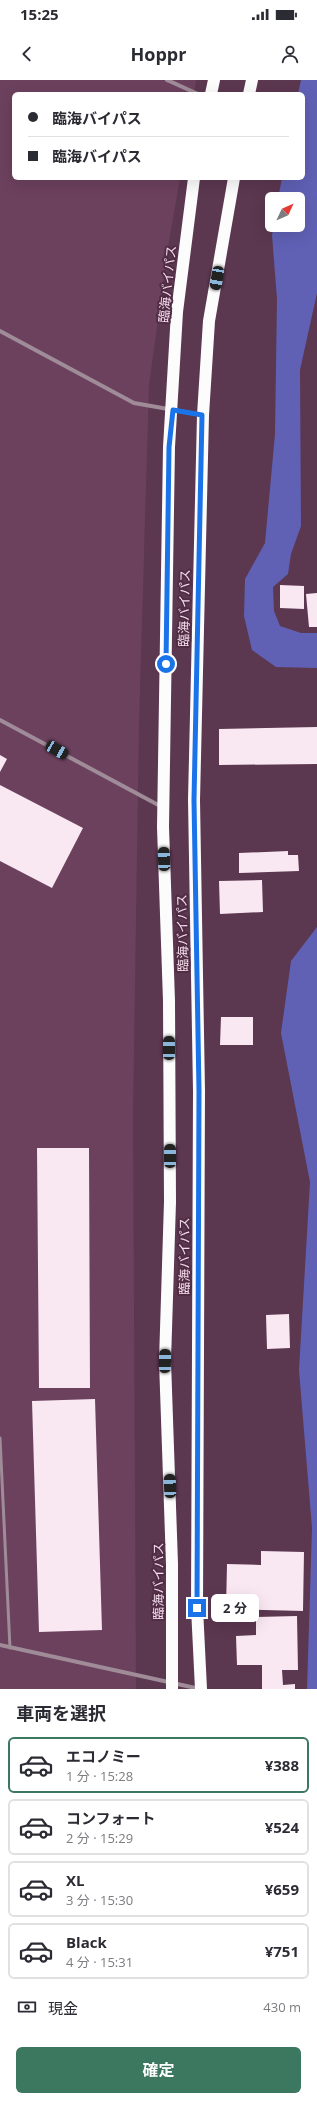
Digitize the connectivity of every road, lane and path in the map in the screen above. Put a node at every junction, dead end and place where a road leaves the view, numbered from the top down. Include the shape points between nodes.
1 (167, 80) edge
2 (214, 80) edge
3 (252, 80) edge
4 (194, 92) edge
5 (211, 92) edge
6 (249, 92) edge
7 (194, 180) edge
8 (234, 180) edge
9 (0, 331) edge
10 (173, 410) junction
11 (202, 415) junction
12 (0, 720) edge
13 (164, 809) junction
14 (0, 1438) edge
15 (0, 1645) edge
16 (10, 1648) junction
17 (172, 1686) edge
18 (201, 1689) edge

1 - 4 street
2 - 5 highway
3 - 6 highway
7 - 10 highway, 臨海バイパス via 177,312
8 - 11 highway, 臨海バイパス via 209,321
9 - 10 street via 134,404
10 - 11 street
10 - 13 highway, 臨海バイパス via 169,447
11 - 18 highway, 臨海バイパス via 194,800 199,1091 197,1608
12 - 13 street
13 - 17 highway, 臨海バイパス via 169,1001 170,1202 165,1361 172,1564
14 - 16 lane
15 - 16 street
16 - 17 street
17 - 18 street

